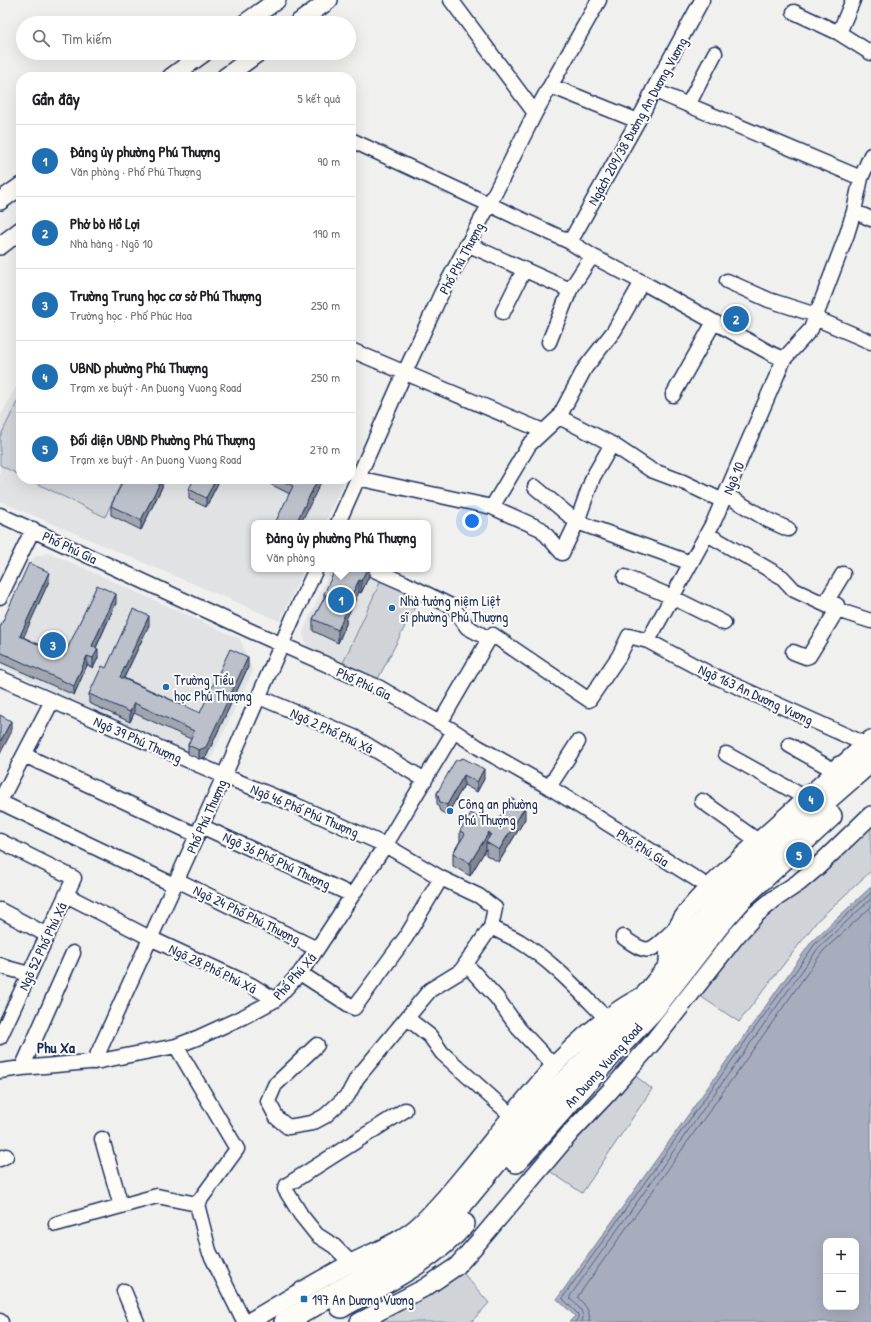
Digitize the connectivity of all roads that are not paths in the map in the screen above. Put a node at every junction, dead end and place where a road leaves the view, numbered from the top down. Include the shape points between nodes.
1 (277, 0) edge
2 (329, 0) edge
3 (451, 0) edge
4 (599, 0) edge
5 (702, 0) edge
6 (853, 0) edge
7 (794, 12) dead end
8 (255, 16) edge
9 (307, 16) edge
10 (839, 34) junction
11 (714, 53) dead end
12 (871, 53) edge
13 (194, 60) edge
14 (248, 60) edge
15 (178, 72) edge
16 (232, 72) edge
17 (550, 86) junction
18 (653, 90) junction
19 (688, 105) junction
20 (536, 113) junction
21 (638, 121) junction
22 (356, 142) edge
23 (871, 155) edge
24 (861, 178) junction
25 (16, 190) edge
26 (0, 201) edge
27 (489, 205) junction
28 (854, 211) junction
29 (871, 219) edge
30 (16, 234) edge
31 (570, 242) junction
32 (467, 244) junction
33 (0, 246) edge
34 (592, 256) junction
35 (524, 270) junction
36 (727, 281) dead end
37 (642, 282) junction
38 (570, 290) junction
39 (503, 312) dead end
40 (815, 317) junction
41 (714, 322) junction
42 (549, 342) dead end
43 (871, 342) edge
44 (356, 352) edge
45 (784, 359) junction
46 (404, 372) junction
47 (673, 395) dead end
48 (559, 417) junction
49 (543, 431) junction
50 (612, 444) junction
51 (357, 478) joint
52 (354, 484) edge
53 (534, 487) dead end
54 (724, 498) junction
55 (492, 506) junction
56 (0, 515) edge
57 (339, 520) edge
58 (577, 522) junction
59 (788, 529) dead end
60 (33, 530) junction
61 (707, 534) junction
62 (691, 563) junction
63 (315, 572) edge
64 (379, 572) edge
65 (843, 574) dead end
66 (625, 577) dead end
67 (0, 597) edge
68 (672, 597) junction
69 (836, 609) junction
70 (871, 621) edge
71 (724, 623) dead end
72 (489, 639) junction
73 (648, 641) junction
74 (282, 645) junction
75 (793, 652) dead end
76 (0, 678) edge
77 (259, 697) junction
78 (52, 701) junction
79 (440, 722) junction
80 (454, 731) junction
81 (578, 742) dead end
82 (789, 745) dead end
83 (870, 748) edge
84 (726, 754) dead end
85 (24, 755) junction
86 (838, 769) junction
87 (224, 776) junction
88 (425, 780) junction
89 (871, 780) edge
90 (549, 787) junction
91 (806, 798) junction
92 (0, 801) edge
93 (702, 801) dead end
94 (871, 815) edge
95 (199, 830) junction
96 (0, 841) edge
97 (758, 841) junction
98 (385, 845) junction
99 (441, 878) junction
100 (176, 882) junction
101 (709, 887) junction
102 (66, 895) junction
103 (352, 895) junction
104 (0, 910) edge
105 (491, 927) junction
106 (675, 929) junction
107 (47, 935) junction
108 (623, 936) dead end
109 (150, 938) junction
110 (317, 949) junction
111 (73, 953) dead end
112 (466, 964) junction
113 (0, 965) edge
114 (668, 968) junction
115 (300, 972) junction
116 (29, 974) junction
117 (647, 994) junction
118 (275, 1000) junction
119 (407, 1018) junction
120 (606, 1018) junction
121 (0, 1037) edge
122 (317, 1045) dead end
123 (176, 1046) junction
124 (94, 1062) junction
125 (554, 1066) junction
126 (22, 1068) junction
127 (0, 1071) edge
128 (405, 1110) dead end
129 (512, 1116) junction
130 (102, 1139) dead end
131 (197, 1204) junction
132 (121, 1206) junction
133 (56, 1224) dead end
134 (351, 1263) junction
135 (124, 1291) dead end
136 (137, 1322) edge
137 (244, 1322) edge
138 (249, 1322) edge
139 (285, 1322) edge
140 (314, 1322) edge
141 (359, 1322) edge

1 - 8 street
2 - 9 street
3 - 20 street
4 - 17 street, Phố Phú Thượng
5 - 18 street, Ngách 209/38 Đường An Dương Vương
6 - 10 street
7 - 10 street
10 - 12 street
11 - 19 street
13 - 15 street
14 - 16 street
17 - 20 street, Phố Phú Thượng
17 - 21 street
18 - 19 street
18 - 21 street, Ngách 209/38 Đường An Dương Vương
19 - 24 street
20 - 27 street, Phố Phú Thượng
21 - 31 street, Ngách 209/38 Đường An Dương Vương
22 - 27 street
23 - 24 street, Ngõ 10
24 - 28 street, Ngõ 10
25 - 26 street
27 - 31 street
27 - 32 street, Phố Phú Thượng
28 - 29 street
28 - 40 street, Ngõ 10
30 - 33 street
31 - 34 street
32 - 35 street
32 - 46 street, Phố Phú Thượng
34 - 37 street
34 - 38 street
35 - 38 street
35 - 39 street
36 - 40 street
37 - 41 street
37 - 48 street via 614,331 584,368
38 - 42 street
40 - 43 street
40 - 45 street, Ngõ 10 via 810,329
41 - 45 street
41 - 47 street
44 - 46 street
45 - 54 street, Ngõ 10
46 - 49 street
46 - 51 street, Phố Phú Thượng
48 - 49 street
48 - 50 street
49 - 55 street via 529,445
50 - 54 street via 651,470
50 - 58 street via 593,477
51 - 55 street
52 - 57 street, Phố Phú Thượng
53 - 58 street
54 - 59 street
54 - 61 street, Ngõ 10
55 - 58 street via 541,529 562,553
56 - 60 street, Phố Phú Gia
58 - 62 street
60 - 67 street
60 - 74 street, Phố Phú Gia
61 - 62 street, Ngõ 10
61 - 69 street via 782,577 794,590
62 - 68 street, Ngõ 10
63 - 74 street, Phố Phú Thượng
64 - 72 street via 453,607 467,627
65 - 69 street via 829,598 837,605
66 - 68 street
68 - 71 street
68 - 73 street, Ngõ 10
69 - 70 street
69 - 75 street via 809,656
72 - 73 street, Ngõ 163 An Dương Vương via 493,635 589,700 619,656 629,636
72 - 79 street
73 - 83 street, Ngõ 163 An Dương Vương via 712,675
74 - 77 street, Phố Phú Thượng
74 - 79 street, Phố Phú Gia via 380,688
76 - 78 street, Ngõ 39 Phú Thượng
77 - 87 street, Phố Phú Thượng
77 - 88 street, Ngõ 2 Phố Phú Xá via 354,737
78 - 85 street
78 - 87 street, Ngõ 39 Phú Thượng
79 - 80 street, Phố Phú Gia
80 - 88 street, Phố Phú Xá
80 - 90 street, Phố Phú Gia
81 - 90 street
82 - 86 street
83 - 86 main road via 850,764
83 - 114 main road, An Duong Vuong Road via 734,884
84 - 91 street
85 - 92 street
85 - 95 street, Ngõ 36 Phố Phú Thượng
86 - 91 street
87 - 95 street, Phố Phú Thượng
87 - 98 street, Ngõ 46 Phố Phú Thượng
88 - 98 street, Phố Phú Xá
89 - 140 main road, An Duong Vuong Road via 745,895 653,1010 457,1231 438,1249 418,1262
90 - 101 street, Phố Phú Gia
91 - 97 street
92 - 100 street, Ngõ 24 Phố Phú Thượng
93 - 97 street
94 - 141 street, An Duong Vuong Road via 817,867 756,914 652,1043 571,1132 457,1266 426,1287
95 - 100 street, Phố Phú Thượng
95 - 103 street, Ngõ 36 Phố Phú Thượng
96 - 102 street, Ngõ 52 Phố Phú Xá via 74,878
97 - 101 street
98 - 99 street, Ngõ 46 Phố Phú Thượng
98 - 103 street, Phố Phú Xá
99 - 105 street, Ngõ 46 Phố Phú Thượng via 479,896 495,908
99 - 115 street via 406,937 354,1008
100 - 109 street, Phố Phú Thượng
100 - 110 street, Ngõ 24 Phố Phú Thượng
101 - 106 street
102 - 107 street, Ngõ 52 Phố Phú Xá
102 - 109 street, Ngõ 28 Phố Phú Xá
103 - 110 street, Phố Phú Xá
104 - 107 street
105 - 112 street
105 - 120 street via 518,941 550,964
106 - 108 street via 648,950 642,949
106 - 114 street via 669,949
107 - 116 street, Ngõ 52 Phố Phú Xá
109 - 118 street, Ngõ 28 Phố Phú Xá via 251,985
109 - 124 street, Phố Phú Thượng
110 - 115 street, Phố Phú Xá
111 - 126 street
112 - 119 street via 461,972 430,990
112 - 125 street via 497,998 518,1029
113 - 116 street
114 - 117 main road, An Duong Vuong Road
115 - 118 street, Phố Phú Xá
116 - 121 street, Ngõ 52 Phố Phú Xá
117 - 120 street, An Duong Vuong Road via 624,1005
117 - 139 main road, An Duong Vuong Road via 554,1093 441,1227 422,1243
118 - 123 street, Phố Phú Xá
119 - 122 street via 357,1078 348,1095 325,1116 312,1123 288,1127 277,1118 268,1101 275,1085
119 - 129 street via 430,1036 442,1052
120 - 125 street, An Duong Vuong Road
123 - 124 street, Phố Phú Xá
123 - 131 street via 237,1150
124 - 126 street, Phố Phú Xá
125 - 129 street, An Duong Vuong Road
126 - 127 street, Phố Phú Xá
128 - 134 street via 287,1185 285,1189 317,1235 334,1246
129 - 134 street, An Duong Vuong Road via 450,1191 418,1225 402,1237
130 - 132 street
131 - 132 street via 157,1196
131 - 137 street via 209,1251
132 - 133 street
134 - 138 street, An Duong Vuong Road
135 - 136 street

